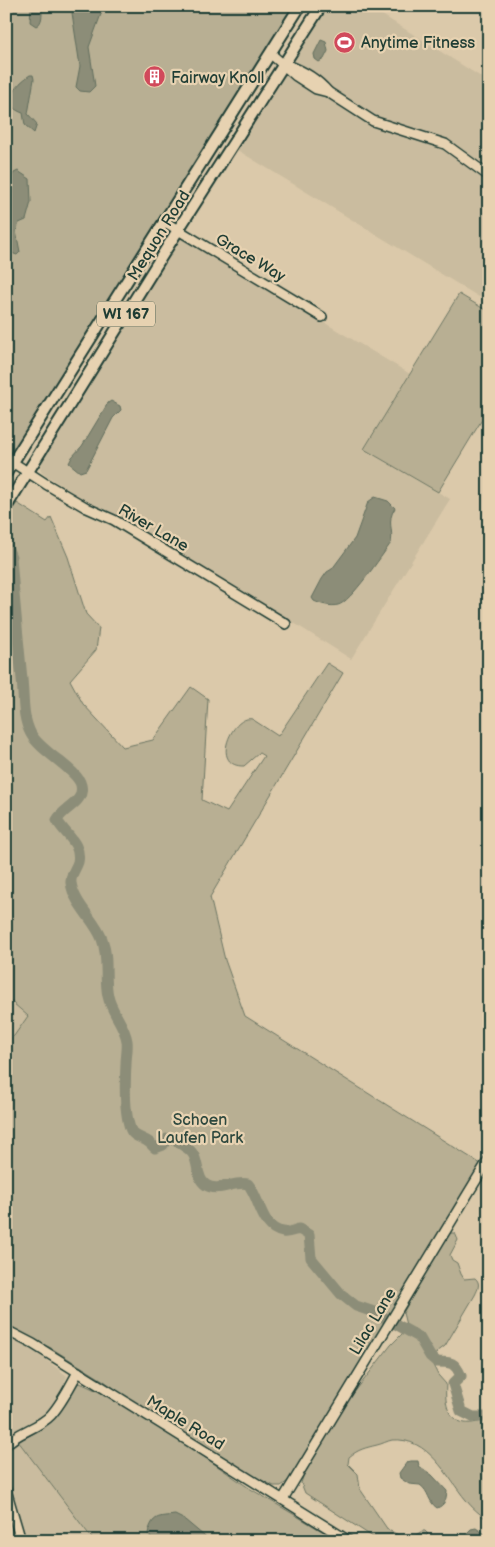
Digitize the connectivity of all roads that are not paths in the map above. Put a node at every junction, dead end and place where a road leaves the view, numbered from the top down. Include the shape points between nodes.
1 (300, 6) edge
2 (320, 6) edge
3 (271, 54) junction
4 (285, 64) junction
5 (489, 176) edge
6 (165, 222) junction
7 (178, 230) junction
8 (322, 317) dead end
9 (83, 352) junction
10 (97, 360) junction
11 (10, 460) edge
12 (27, 472) junction
13 (6, 473) edge
14 (6, 507) edge
15 (286, 624) dead end
16 (489, 1159) edge
17 (6, 1330) edge
18 (78, 1372) junction
19 (6, 1445) edge
20 (6, 1490) edge
21 (282, 1499) junction
22 (21, 1541) edge
23 (349, 1541) edge

1 - 3 main road, Mequon Road / WI 167
2 - 4 main road, Mequon Road / WI 167
3 - 4 street
3 - 6 main road, Mequon Road / WI 167
4 - 5 street via 300,70 373,121 445,144
4 - 7 main road, Mequon Road / WI 167
6 - 7 street, Grace Way
6 - 9 main road, Mequon Road / WI 167
7 - 8 street, Grace Way
7 - 10 main road, Mequon Road / WI 167
9 - 10 main road
9 - 11 main road, Mequon Road / WI 167
10 - 12 main road, Mequon Road / WI 167
11 - 12 street, River Lane
11 - 13 main road, Mequon Road / WI 167
12 - 14 main road, Mequon Road / WI 167
12 - 15 street, River Lane via 87,508 114,520
16 - 21 street, Lilac Lane
17 - 18 street, Maple Road
18 - 19 street via 51,1415
18 - 21 street, Maple Road
20 - 22 street
21 - 23 street, Maple Road

